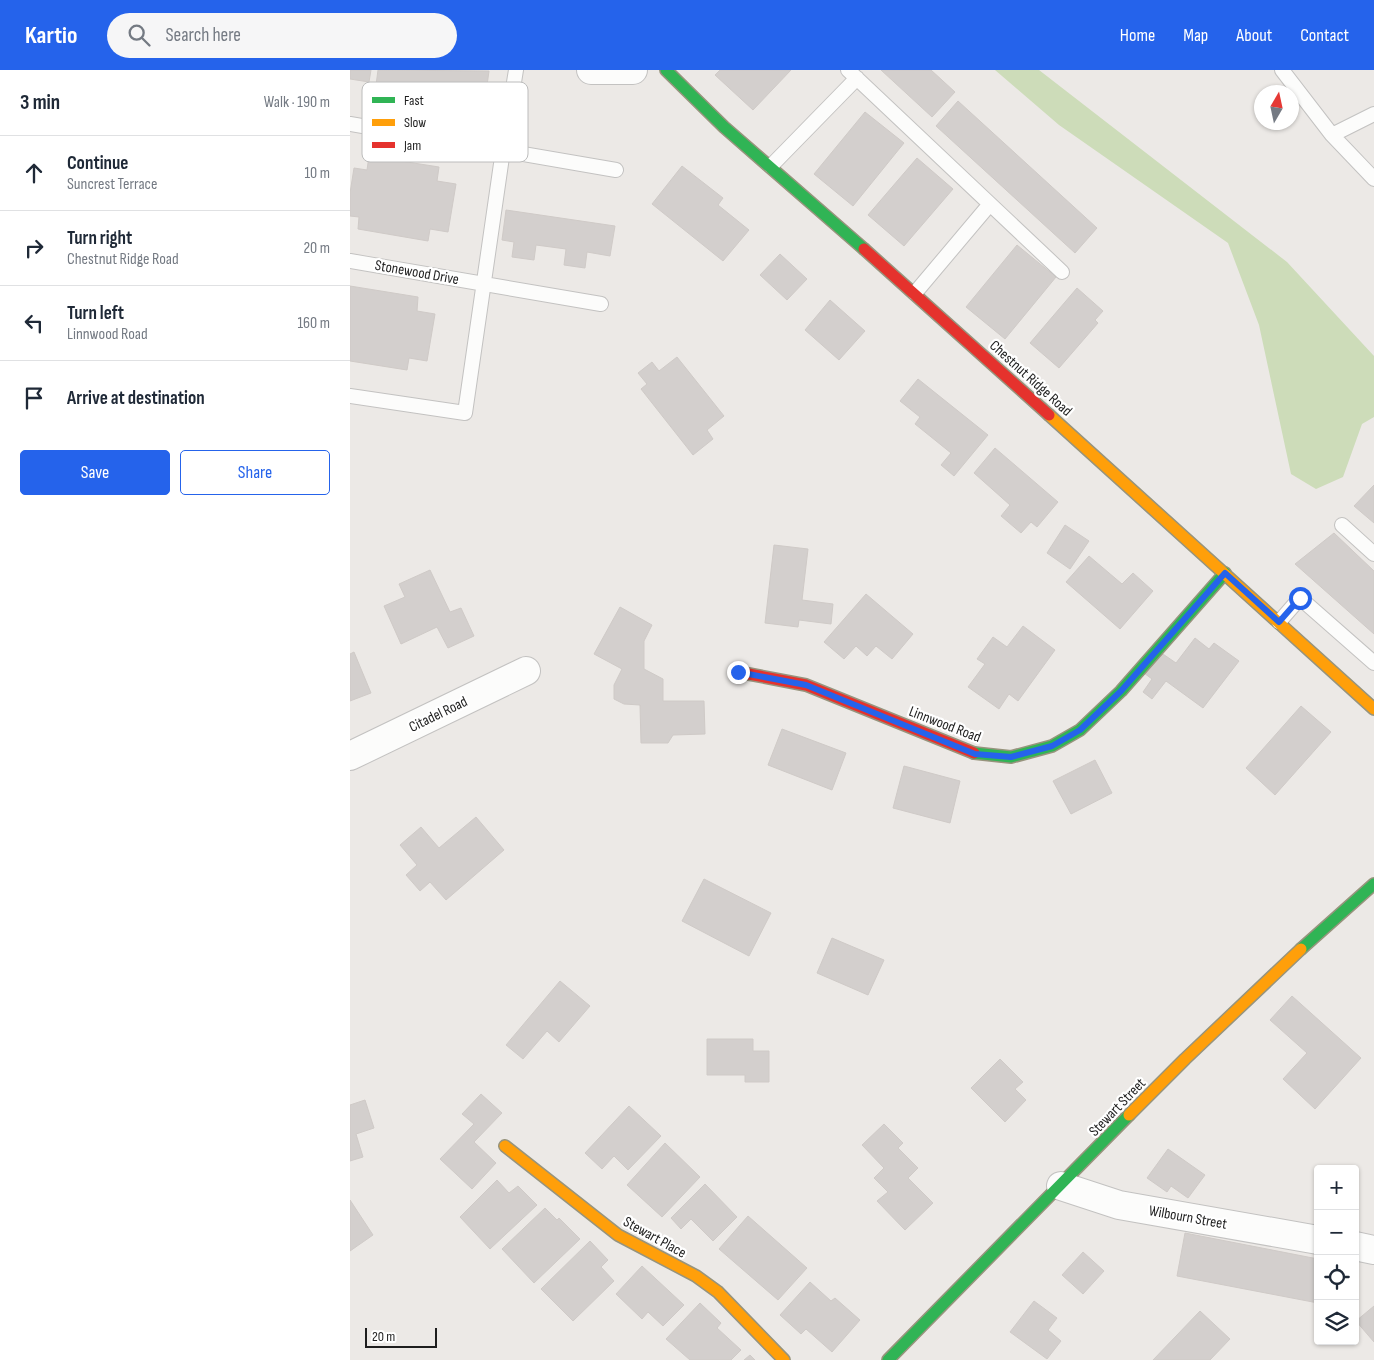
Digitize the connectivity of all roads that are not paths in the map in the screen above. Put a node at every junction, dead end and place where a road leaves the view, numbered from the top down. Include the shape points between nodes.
1 (592, 70) edge
2 (633, 70) edge
3 (666, 70) edge
4 (1282, 70) edge
5 (853, 74) edge
6 (1374, 114) edge
7 (1332, 135) junction
8 (528, 154) edge
9 (501, 162) edge
10 (771, 166) junction
11 (616, 170) dead end
12 (1374, 179) edge
13 (990, 204) junction
14 (350, 260) edge
15 (1062, 272) dead end
16 (484, 283) junction
17 (914, 293) junction
18 (601, 304) dead end
19 (350, 396) edge
20 (1342, 524) dead end
21 (1374, 554) edge
22 (1225, 573) junction
23 (1279, 622) junction
24 (1374, 663) edge
25 (526, 671) dead end
26 (738, 672) dead end
27 (1374, 709) edge
28 (350, 756) edge
29 (1374, 884) edge
30 (505, 1146) dead end
31 (1061, 1186) junction
32 (1314, 1239) edge
33 (1359, 1247) edge
34 (1374, 1250) edge
35 (784, 1360) edge
36 (888, 1360) edge

1 - 2 street
3 - 10 street, Chestnut Ridge Road via 724,127
4 - 7 lane
5 - 10 lane
5 - 13 lane
6 - 7 lane
7 - 12 lane
8 - 11 lane
9 - 16 lane
10 - 17 street, Chestnut Ridge Road
13 - 15 lane
13 - 17 lane
14 - 16 lane, Stonewood Drive
16 - 18 lane, Stonewood Drive
16 - 19 lane via 465,413
17 - 22 street, Chestnut Ridge Road
20 - 21 lane
22 - 23 street, Chestnut Ridge Road
22 - 26 street, Linnwood Road via 1121,691 1080,730 1052,746 1011,757 975,754 806,685
23 - 24 lane via 1300,598
23 - 27 street, Chestnut Ridge Road
25 - 28 street, Citadel Road
29 - 31 street, Stewart Street via 1185,1059
30 - 35 street, Stewart Place via 618,1235 696,1276 718,1292
31 - 32 street, Wilbourn Street via 1120,1205
31 - 36 street, Stewart Street
33 - 34 street

